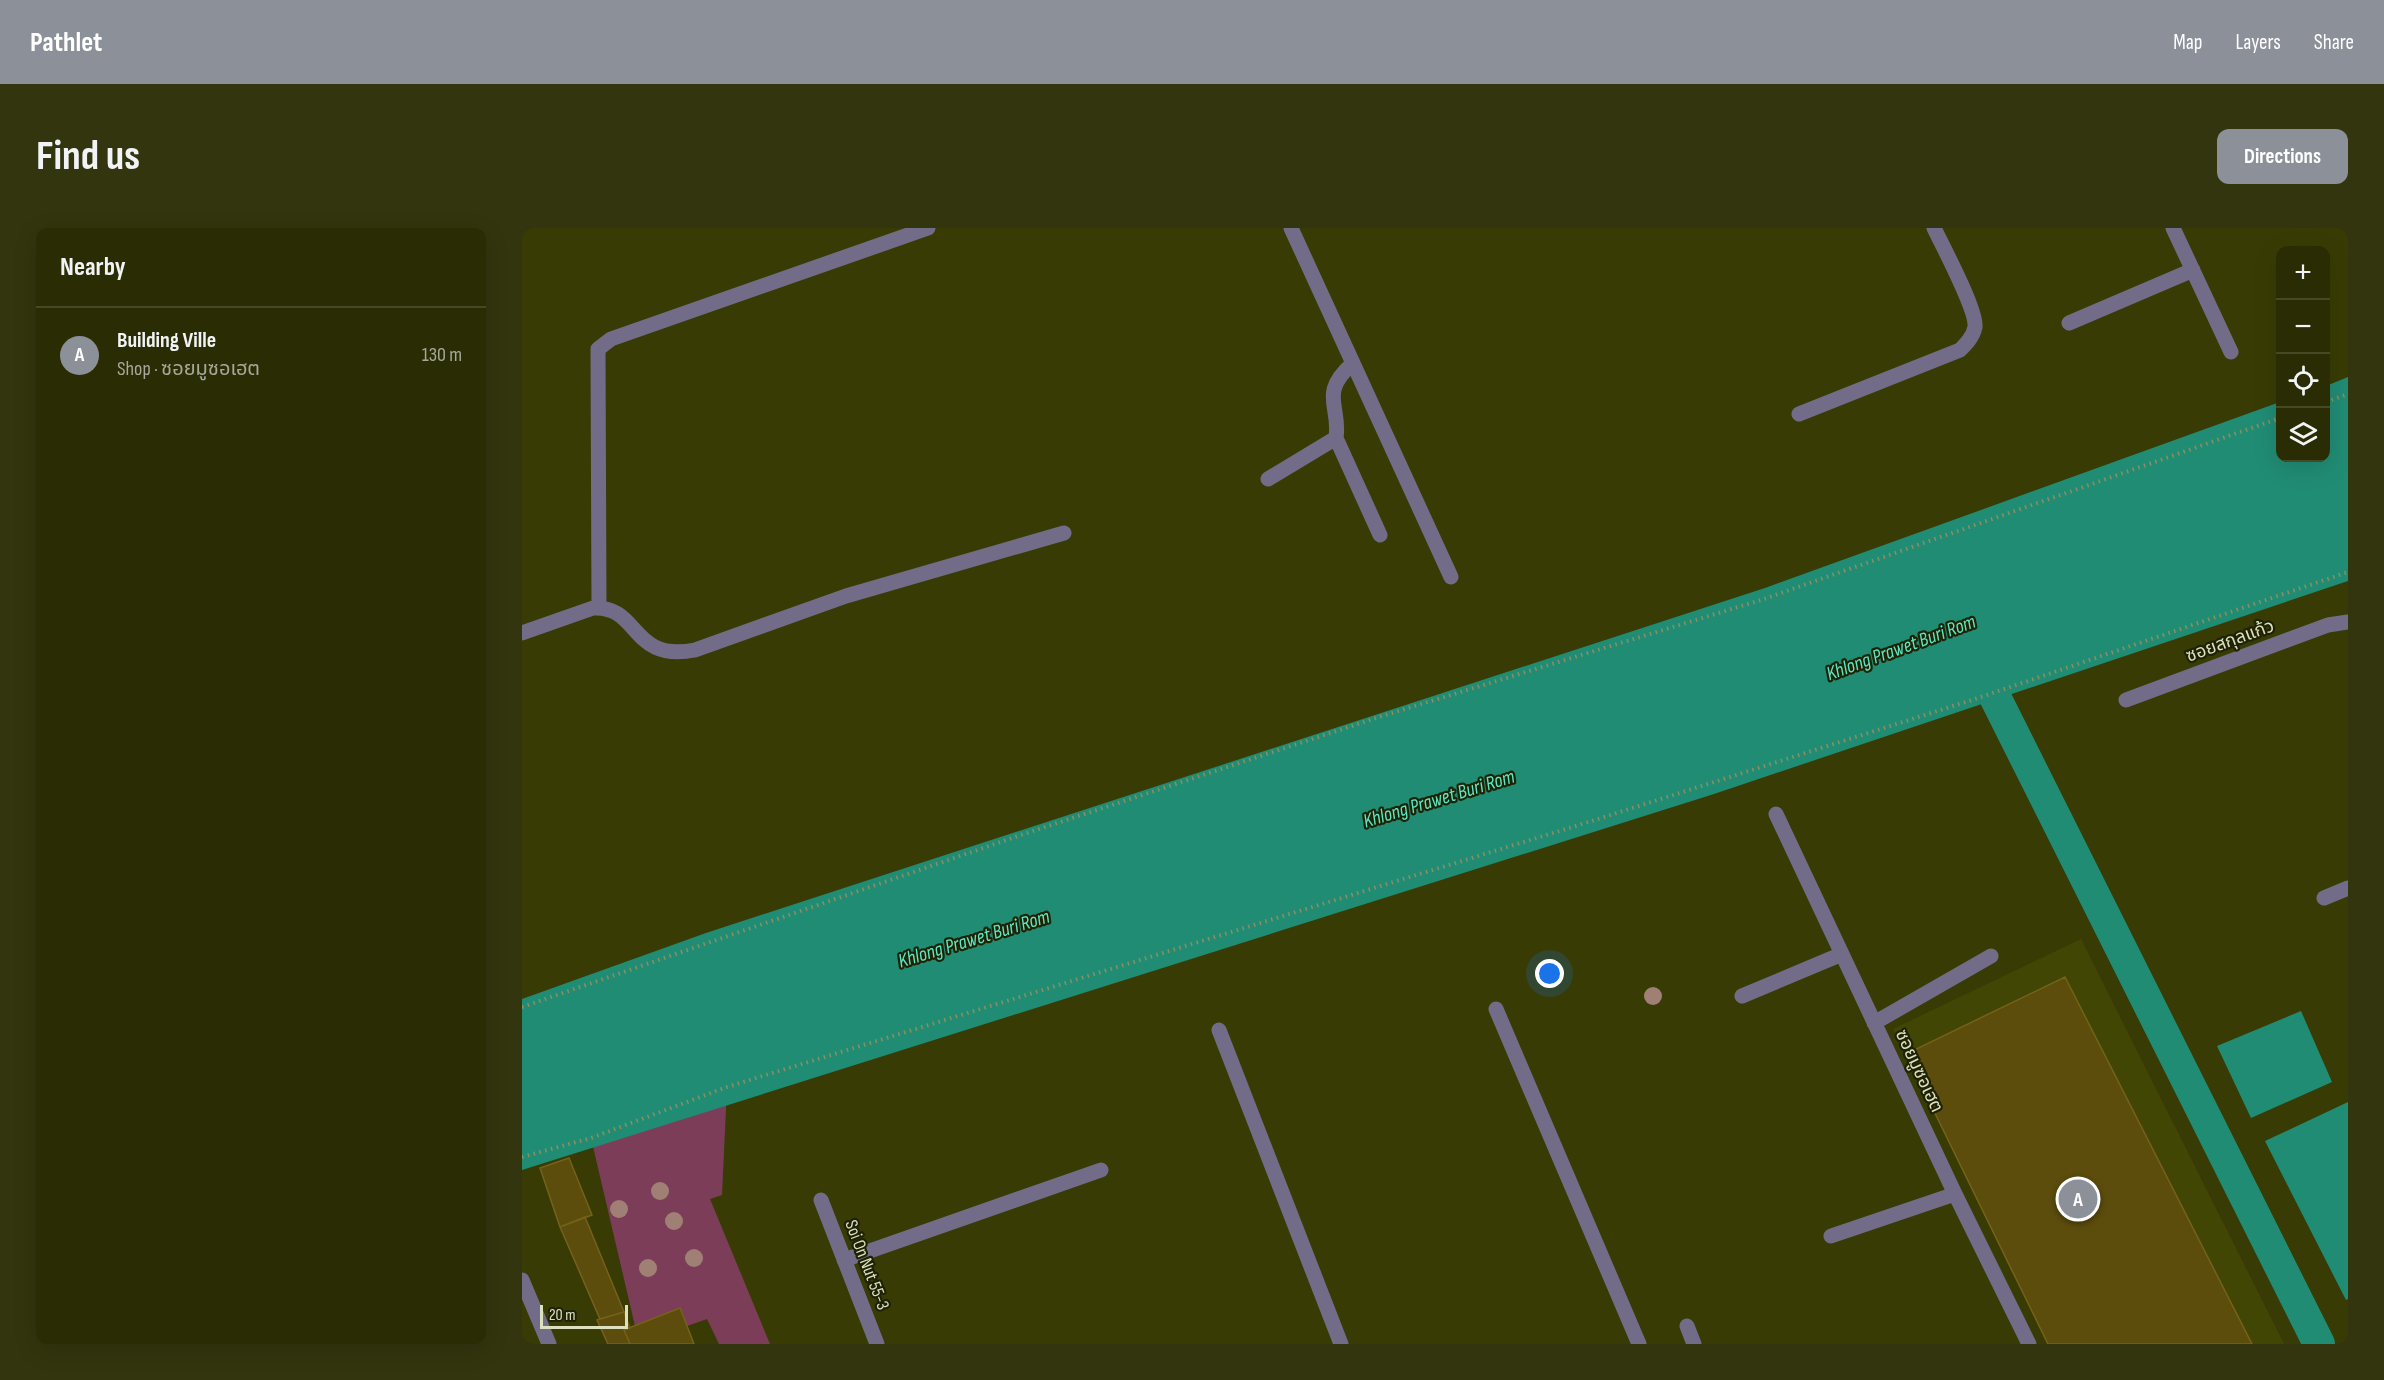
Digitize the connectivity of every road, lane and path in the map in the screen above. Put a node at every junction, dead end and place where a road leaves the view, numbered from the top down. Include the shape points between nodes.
1 (928, 228) edge
2 (1291, 228) edge
3 (1934, 228) edge
4 (2173, 228) edge
5 (2193, 270) junction
6 (2068, 322) dead end
7 (2231, 352) dead end
8 (1353, 363) junction
9 (2348, 394) edge
10 (2330, 400) edge
11 (1799, 414) dead end
12 (2276, 419) edge
13 (1336, 438) junction
14 (1268, 479) dead end
15 (1064, 533) dead end
16 (1380, 535) dead end
17 (2348, 572) edge
18 (1451, 577) dead end
19 (599, 608) junction
20 (2348, 622) edge
21 (522, 633) edge
22 (2126, 700) dead end
23 (1776, 814) dead end
24 (2348, 888) edge
25 (2324, 898) dead end
26 (1842, 954) junction
27 (1990, 956) dead end
28 (1742, 996) dead end
29 (522, 1007) edge
30 (1496, 1009) dead end
31 (1875, 1023) junction
32 (1219, 1029) dead end
33 (522, 1157) edge
34 (1101, 1170) dead end
35 (1955, 1194) junction
36 (821, 1200) dead end
37 (1831, 1236) dead end
38 (844, 1260) junction
39 (522, 1280) edge
40 (1687, 1326) dead end
41 (549, 1344) edge
42 (877, 1344) edge
43 (1341, 1344) edge
44 (1639, 1344) edge
45 (1694, 1344) edge
46 (2029, 1344) edge

1 - 19 street via 610,339 598,349
2 - 8 street
3 - 11 street via 1971,309 1975,326 1970,340 1960,350
4 - 5 street
5 - 6 street
5 - 7 street
8 - 13 street via 1342,372 1332,396
8 - 18 street
9 - 10 path
12 - 29 path via 1761,600 1356,724
13 - 14 street
13 - 16 street
15 - 19 street via 846,596 676,654 649,645 629,622 610,609
17 - 33 path via 1974,699 727,1087 591,1138
19 - 21 street
20 - 22 street, ซอยสกุลแก้ว via 2328,625
23 - 26 street, ซอยมูซอเฮต
24 - 25 street
26 - 28 street
26 - 31 street, ซอยมูซอเฮต
27 - 31 street
30 - 44 street
31 - 35 street, ซอยมูซอเฮต
32 - 43 street
34 - 38 street
35 - 37 street
35 - 46 street, ซอยมูซอเฮต
36 - 38 street, Soi On Nut 55-3
38 - 42 street, Soi On Nut 55-3
39 - 41 street
40 - 45 street

